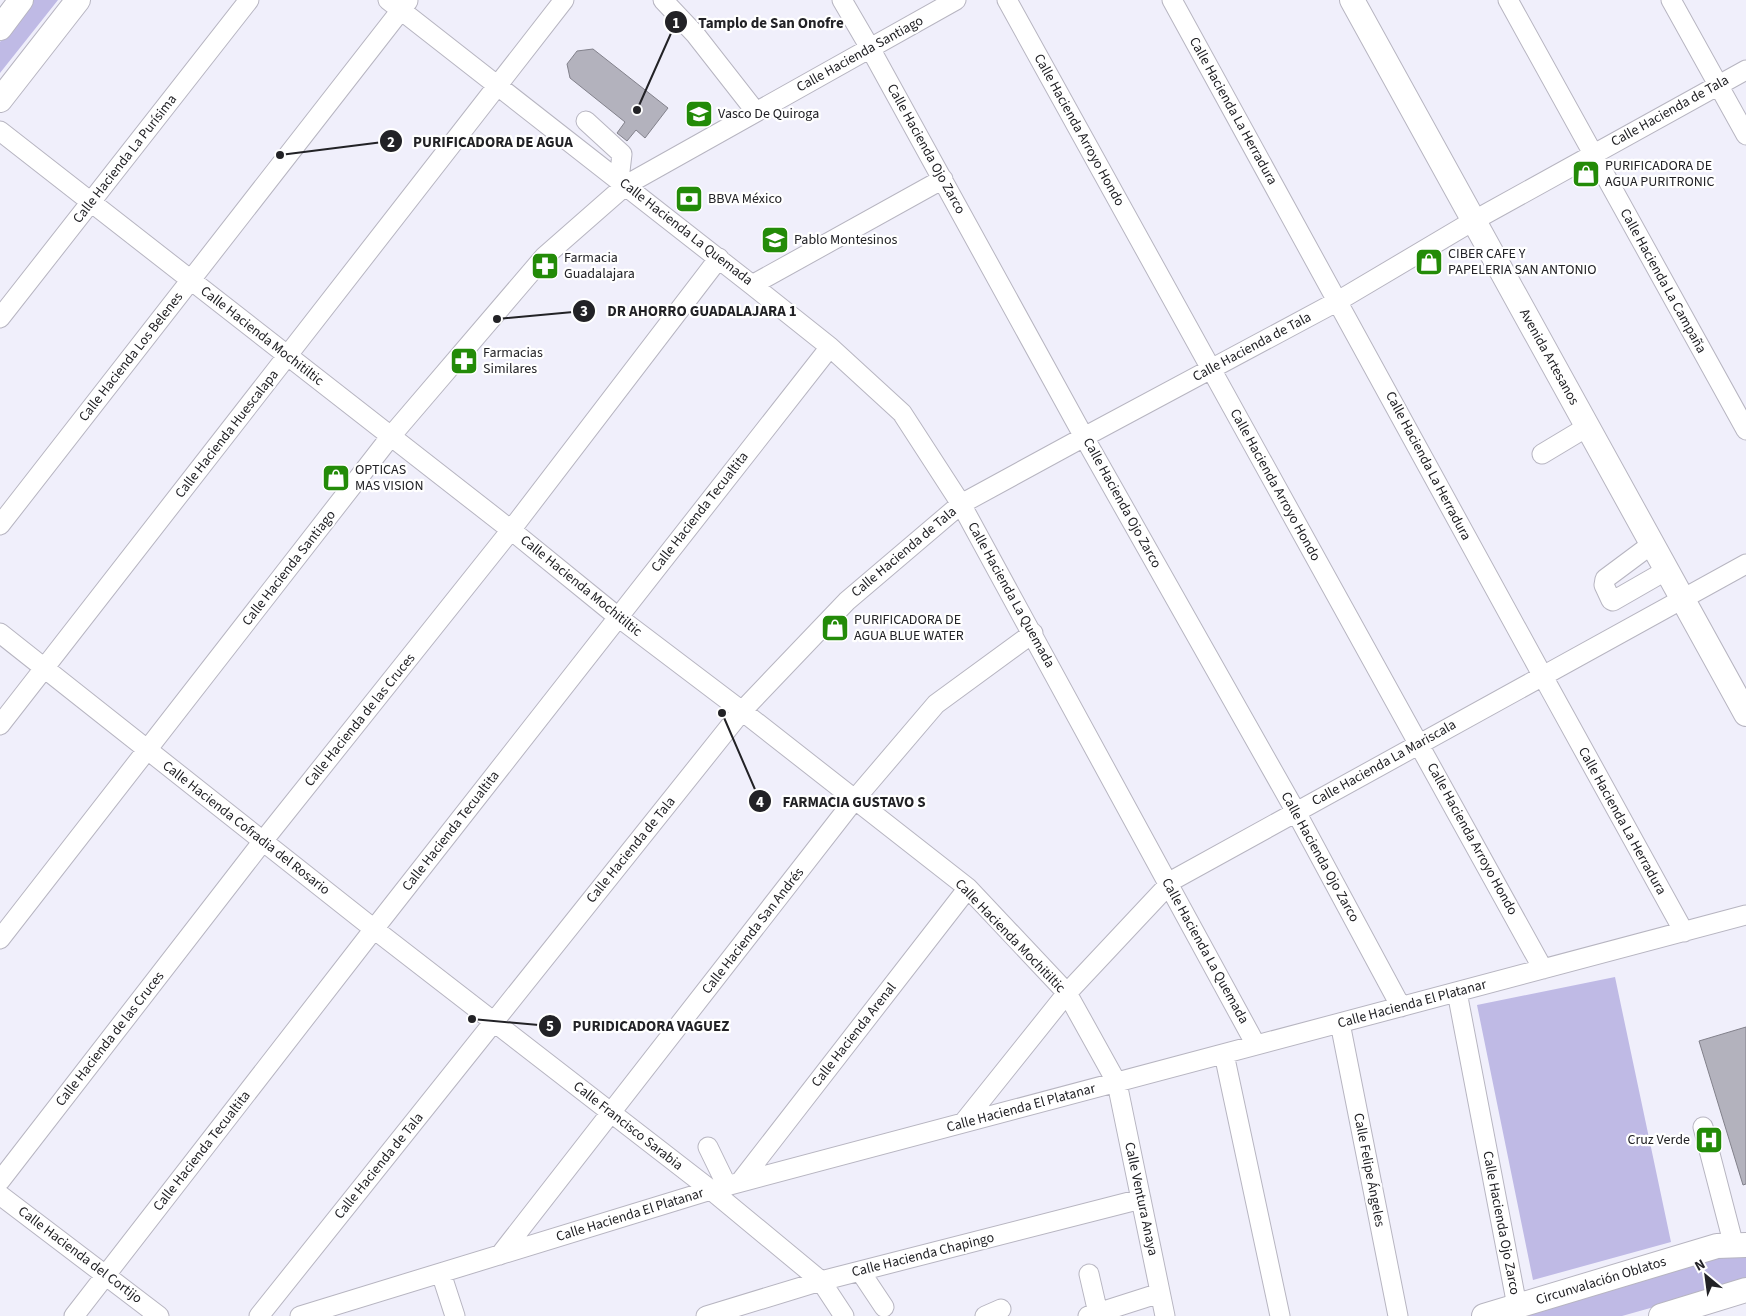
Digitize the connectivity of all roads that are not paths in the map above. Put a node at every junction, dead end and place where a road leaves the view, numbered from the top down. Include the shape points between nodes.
1 (22, 0) edge
2 (78, 0) edge
3 (249, 0) edge
4 (564, 0) edge
5 (663, 0) edge
6 (842, 0) edge
7 (956, 0) edge
8 (1007, 0) edge
9 (1172, 0) edge
10 (1352, 0) edge
11 (1508, 0) edge
12 (1671, 0) edge
13 (399, 3) edge
14 (0, 28) edge
15 (870, 48) junction
16 (1746, 70) edge
17 (1718, 85) junction
18 (498, 86) junction
19 (0, 100) edge
20 (756, 112) junction
21 (586, 121) dead end
22 (0, 131) edge
23 (1746, 134) edge
24 (1592, 154) junction
25 (942, 179) junction
26 (622, 183) junction
27 (91, 202) junction
28 (1473, 221) junction
29 (720, 258) junction
30 (192, 280) junction
31 (752, 285) junction
32 (1338, 301) junction
33 (0, 318) edge
34 (830, 348) junction
35 (288, 356) junction
36 (1211, 370) junction
37 (1587, 426) junction
38 (1746, 430) edge
39 (391, 436) junction
40 (1084, 436) junction
41 (1542, 454) dead end
42 (961, 504) junction
43 (0, 525) edge
44 (512, 530) junction
45 (1652, 544) junction
46 (1746, 564) edge
47 (1667, 570) junction
48 (1683, 599) junction
49 (618, 617) junction
50 (0, 633) edge
51 (1033, 633) junction
52 (45, 668) junction
53 (1542, 676) junction
54 (742, 711) junction
55 (1746, 714) edge
56 (0, 725) edge
57 (1419, 744) junction
58 (147, 750) junction
59 (855, 799) junction
60 (1296, 812) junction
61 (263, 841) junction
62 (1169, 884) junction
63 (968, 888) junction
64 (1746, 915) edge
65 (374, 929) junction
66 (1684, 932) junction
67 (0, 939) edge
68 (1543, 970) junction
69 (1457, 992) junction
70 (1066, 993) junction
71 (1401, 1007) junction
72 (494, 1021) junction
73 (1340, 1023) junction
74 (1256, 1046) junction
75 (1224, 1054) junction
76 (1117, 1082) junction
77 (611, 1113) junction
78 (963, 1123) junction
79 (1703, 1127) dead end
80 (708, 1147) dead end
81 (0, 1181) edge
82 (726, 1186) junction
83 (0, 1195) edge
84 (1141, 1200) junction
85 (1735, 1243) edge
86 (500, 1255) junction
87 (860, 1271) junction
88 (441, 1273) junction
89 (1089, 1274) dead end
90 (106, 1275) junction
91 (820, 1281) junction
92 (1746, 1290) edge
93 (1160, 1293) junction
94 (1517, 1306) junction
95 (884, 1307) dead end
96 (1093, 1314) edge
97 (74, 1316) edge
98 (159, 1316) edge
99 (259, 1316) edge
100 (300, 1316) edge
101 (455, 1316) edge
102 (706, 1316) edge
103 (844, 1316) edge
104 (1165, 1316) edge
105 (1280, 1316) edge
106 (1398, 1316) edge
107 (1484, 1316) edge
108 (1661, 1316) edge

1 - 14 main road
2 - 19 main road
3 - 27 street, Calle Hacienda La Purísima
4 - 18 street, Calle Hacienda Huescalapa
5 - 20 street via 696,34
6 - 15 street, Calle Hacienda Ojo Zarco
7 - 15 street, Calle Hacienda Santiago
8 - 36 street, Calle Hacienda Arroyo Hondo
9 - 32 street, Calle Hacienda La Herradura
10 - 28 main road, Avenida Artesanos
11 - 24 street, Calle Hacienda La Campaña
12 - 17 street
13 - 18 street, Calle Hacienda La Quemada
13 - 30 street, Calle Hacienda Los Belenes
15 - 20 street, Calle Hacienda Santiago
15 - 25 street, Calle Hacienda Ojo Zarco
16 - 17 street, Calle Hacienda de Tala
17 - 23 street
17 - 24 street, Calle Hacienda de Tala
18 - 26 street, Calle Hacienda La Quemada
18 - 35 street, Calle Hacienda Huescalapa
20 - 26 street, Calle Hacienda Santiago
21 - 26 street via 621,151
22 - 27 street, Calle Hacienda Mochitiltic
24 - 28 street, Calle Hacienda de Tala
24 - 38 street, Calle Hacienda La Campaña
25 - 31 street
25 - 40 street, Calle Hacienda Ojo Zarco
26 - 29 street, Calle Hacienda La Quemada
26 - 39 street, Calle Hacienda Santiago via 544,256
27 - 30 street, Calle Hacienda Mochitiltic
27 - 33 street, Calle Hacienda La Purísima
28 - 32 street, Calle Hacienda de Tala
28 - 37 main road, Avenida Artesanos
29 - 31 street, Calle Hacienda La Quemada
29 - 44 street, Calle Hacienda de las Cruces
30 - 35 street, Calle Hacienda Mochitiltic
30 - 43 street, Calle Hacienda Los Belenes
31 - 34 street, Calle Hacienda La Quemada
32 - 36 street, Calle Hacienda de Tala
32 - 53 street, Calle Hacienda La Herradura
34 - 42 street, Calle Hacienda La Quemada via 902,413
34 - 49 street, Calle Hacienda Tecualtita
35 - 39 street, Calle Hacienda Mochitiltic
35 - 52 street, Calle Hacienda Huescalapa
36 - 40 street, Calle Hacienda de Tala
36 - 57 street, Calle Hacienda Arroyo Hondo
37 - 41 street
37 - 45 main road, Avenida Artesanos
39 - 44 street, Calle Hacienda Mochitiltic
39 - 58 street, Calle Hacienda Santiago
40 - 42 street, Calle Hacienda de Tala
40 - 60 street, Calle Hacienda Ojo Zarco
42 - 51 street, Calle Hacienda La Quemada
42 - 54 street, Calle Hacienda de Tala via 847,601
44 - 49 street, Calle Hacienda Mochitiltic
44 - 61 street, Calle Hacienda de las Cruces
45 - 47 main road, Avenida Artesanos
45 - 47 street via 1605,579 1604,585 1611,600
46 - 48 street, Calle Hacienda La Mariscala
47 - 48 main road, Avenida Artesanos
48 - 53 street, Calle Hacienda La Mariscala
48 - 55 main road, Avenida Artesanos
49 - 54 street, Calle Hacienda Mochitiltic
49 - 65 street, Calle Hacienda Tecualtita
50 - 52 street, Calle Hacienda Cofradia del Rosario
51 - 59 street, Calle Hacienda San Andrés via 936,704
51 - 62 street, Calle Hacienda La Quemada
52 - 56 street, Calle Hacienda Huescalapa
52 - 58 street, Calle Hacienda Cofradia del Rosario
53 - 57 street, Calle Hacienda La Mariscala
53 - 66 street, Calle Hacienda La Herradura
54 - 59 street, Calle Hacienda Mochitiltic
54 - 72 street, Calle Hacienda de Tala
57 - 60 street, Calle Hacienda La Mariscala
57 - 68 street, Calle Hacienda Arroyo Hondo
58 - 61 street, Calle Hacienda Cofradia del Rosario
58 - 67 street, Calle Hacienda Santiago
59 - 63 street, Calle Hacienda Mochitiltic
59 - 77 street, Calle Hacienda San Andrés
60 - 62 street, Calle Hacienda La Mariscala
60 - 71 street, Calle Hacienda Ojo Zarco
61 - 65 street, Calle Hacienda Cofradia del Rosario
61 - 81 street, Calle Hacienda de las Cruces
62 - 70 street, Calle Hacienda La Mariscala
62 - 74 street, Calle Hacienda La Quemada
63 - 70 street, Calle Hacienda Mochitiltic
63 - 82 street, Calle Hacienda Arenal
64 - 66 street, Calle Hacienda El Platanar
65 - 72 street, Calle Hacienda Cofradia del Rosario
65 - 90 street, Calle Hacienda Tecualtita
66 - 68 street, Calle Hacienda El Platanar
68 - 69 street, Calle Hacienda El Platanar
69 - 71 street, Calle Hacienda El Platanar
69 - 94 street, Calle Hacienda Ojo Zarco
70 - 76 street, Calle Hacienda Mochitiltic
70 - 78 street, Calle Hacienda La Mariscala
71 - 73 street, Calle Hacienda El Platanar
72 - 77 street, Calle Francisco Sarabia
72 - 99 street, Calle Hacienda de Tala
73 - 74 street, Calle Hacienda El Platanar
73 - 106 street, Calle Felipe Ángeles
74 - 75 street, Calle Hacienda El Platanar
75 - 76 street, Calle Hacienda El Platanar
75 - 105 street
76 - 78 street, Calle Hacienda El Platanar
76 - 84 street, Calle Ventura Anaya
77 - 82 street, Calle Francisco Sarabia
77 - 86 street, Calle Hacienda San Andrés
78 - 82 street, Calle Hacienda El Platanar
79 - 85 street
80 - 82 street
82 - 86 street, Calle Hacienda El Platanar
82 - 91 street, Calle Francisco Sarabia
83 - 90 street, Calle Hacienda del Cortijo
84 - 87 street, Calle Hacienda Chapingo
84 - 93 street, Calle Ventura Anaya
85 - 94 main road, Circunvalación Oblatos
86 - 88 street, Calle Hacienda El Platanar
87 - 91 street, Calle Hacienda Chapingo
87 - 95 street
88 - 100 street, Calle Hacienda El Platanar
88 - 101 street
89 - 96 street
90 - 97 street, Calle Hacienda Tecualtita
90 - 98 street, Calle Hacienda del Cortijo
91 - 102 street, Calle Hacienda Chapingo
91 - 103 street, Calle Francisco Sarabia
92 - 108 main road
93 - 96 street
93 - 104 street, Calle Ventura Anaya
94 - 107 main road, Circunvalación Oblatos

